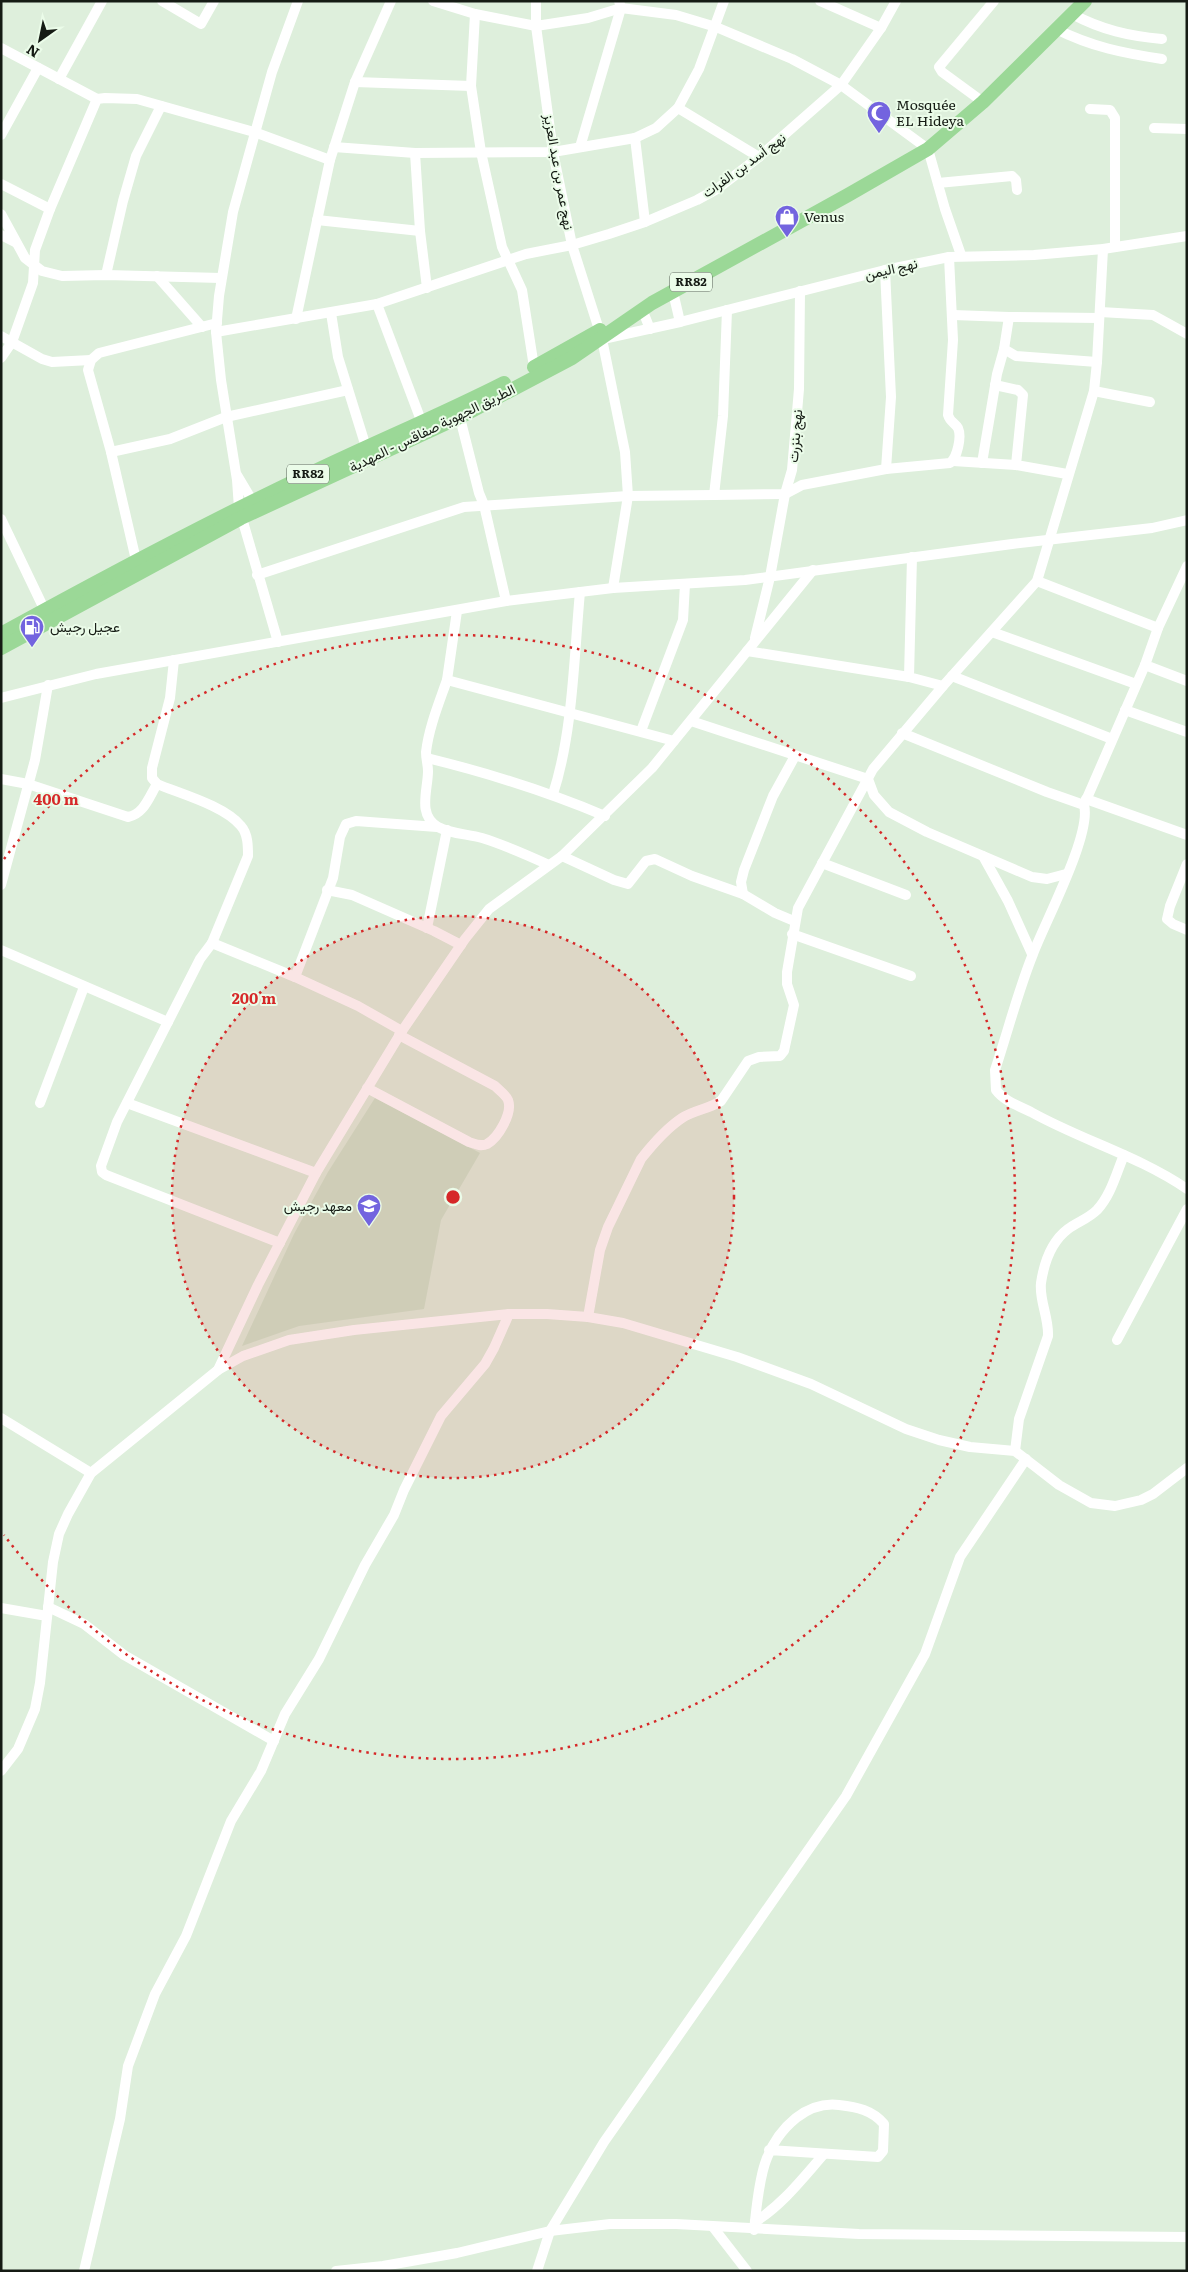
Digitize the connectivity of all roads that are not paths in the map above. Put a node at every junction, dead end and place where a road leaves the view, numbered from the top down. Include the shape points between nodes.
1 (102, 1) edge
2 (162, 1) edge
3 (214, 1) edge
4 (298, 1) edge
5 (391, 1) edge
6 (433, 1) edge
7 (536, 1) edge
8 (724, 1) edge
9 (820, 1) edge
10 (896, 1) edge
11 (1085, 1) edge
12 (993, 2) edge
13 (620, 5) edge
14 (475, 14) junction
15 (1072, 14) junction
16 (536, 26) junction
17 (716, 27) junction
18 (881, 28) junction
19 (1056, 30) junction
20 (1162, 39) dead end
21 (1, 48) edge
22 (1162, 59) dead end
23 (38, 68) junction
24 (59, 79) junction
25 (355, 82) junction
26 (841, 85) junction
27 (471, 86) junction
28 (97, 99) junction
29 (983, 102) junction
30 (161, 106) junction
31 (678, 108) junction
32 (1090, 109) dead end
33 (1154, 128) dead end
34 (1187, 129) edge
35 (254, 132) junction
36 (1, 135) edge
37 (635, 138) junction
38 (334, 147) junction
39 (580, 147) junction
40 (928, 149) junction
41 (480, 152) junction
42 (553, 152) junction
43 (415, 154) junction
44 (759, 157) junction
45 (330, 160) junction
46 (1, 184) edge
47 (938, 184) junction
48 (1016, 190) dead end
49 (50, 209) junction
50 (1, 214) edge
51 (317, 220) junction
52 (645, 222) junction
53 (420, 231) junction
54 (1, 235) edge
55 (1187, 236) edge
56 (15, 242) junction
57 (572, 245) junction
58 (1115, 246) junction
59 (1102, 249) junction
60 (961, 255) junction
61 (949, 257) junction
62 (509, 261) junction
63 (34, 266) junction
64 (885, 270) junction
65 (106, 275) junction
66 (157, 276) junction
67 (222, 278) junction
68 (427, 288) junction
69 (800, 291) junction
70 (673, 292) junction
71 (377, 304) junction
72 (642, 309) junction
73 (728, 310) junction
74 (331, 314) junction
75 (953, 315) junction
76 (1100, 315) junction
77 (1009, 317) junction
78 (296, 318) junction
79 (680, 322) junction
80 (202, 327) junction
81 (217, 328) junction
82 (650, 329) junction
83 (1187, 334) edge
84 (600, 335) junction
85 (1, 336) edge
86 (12, 342) junction
87 (1004, 349) junction
88 (1, 358) edge
89 (92, 360) junction
90 (1098, 362) junction
91 (534, 367) junction
92 (995, 385) junction
93 (348, 390) junction
94 (1094, 390) junction
95 (1150, 402) dead end
96 (458, 412) junction
97 (226, 417) junction
98 (422, 423) junction
99 (366, 447) junction
100 (111, 452) junction
101 (953, 461) junction
102 (982, 463) junction
103 (1016, 465) junction
104 (886, 469) junction
105 (235, 472) junction
106 (1067, 474) junction
107 (785, 494) junction
108 (714, 495) junction
109 (628, 496) junction
110 (256, 505) junction
111 (484, 505) junction
112 (240, 513) junction
113 (1, 519) edge
114 (1187, 520) edge
115 (1050, 540) junction
116 (912, 557) junction
117 (136, 560) junction
118 (813, 570) junction
119 (1186, 570) edge
120 (257, 574) junction
121 (770, 578) junction
122 (1037, 582) junction
123 (685, 584) junction
124 (613, 588) junction
125 (580, 592) junction
126 (506, 601) junction
127 (457, 611) junction
128 (46, 615) junction
129 (1158, 628) junction
130 (992, 632) junction
131 (4, 639) edge
132 (278, 642) junction
133 (754, 643) junction
134 (747, 651) junction
135 (174, 660) junction
136 (1145, 665) junction
137 (952, 676) junction
138 (909, 677) junction
139 (447, 680) junction
140 (1187, 681) edge
141 (1136, 684) junction
142 (48, 685) junction
143 (943, 686) junction
144 (1, 698) edge
145 (1125, 710) junction
146 (568, 711) junction
147 (691, 721) junction
148 (641, 732) junction
149 (902, 732) junction
150 (1187, 732) edge
151 (1112, 738) junction
152 (674, 741) junction
153 (795, 756) junction
154 (427, 758) junction
155 (1, 779) edge
156 (868, 779) junction
157 (28, 784) junction
158 (157, 784) junction
159 (552, 794) junction
160 (1085, 802) junction
161 (605, 816) junction
162 (442, 828) junction
163 (1187, 835) edge
164 (562, 856) junction
165 (984, 856) junction
166 (822, 863) junction
167 (1187, 864) edge
168 (549, 865) junction
169 (1066, 874) junction
170 (1, 885) edge
171 (327, 890) junction
172 (743, 894) junction
173 (906, 895) dead end
174 (794, 921) junction
175 (427, 928) junction
176 (1187, 930) edge
177 (792, 934) junction
178 (212, 943) junction
179 (461, 945) junction
180 (1, 950) edge
181 (1032, 954) junction
182 (911, 976) dead end
183 (295, 977) junction
184 (84, 986) junction
185 (168, 1022) junction
186 (401, 1033) junction
187 (367, 1088) junction
188 (40, 1103) dead end
189 (127, 1103) junction
190 (1124, 1155) junction
191 (316, 1173) junction
192 (1187, 1189) edge
193 (1187, 1209) edge
194 (280, 1243) junction
195 (509, 1314) junction
196 (588, 1317) junction
197 (1117, 1340) dead end
198 (218, 1370) junction
199 (1, 1418) edge
200 (1015, 1452) junction
201 (1026, 1459) junction
202 (1187, 1468) edge
203 (91, 1473) junction
204 (1, 1608) edge
205 (47, 1612) junction
206 (274, 1741) junction
207 (1, 1771) edge
208 (769, 2150) junction
209 (824, 2154) junction
210 (755, 2226) junction
211 (713, 2227) junction
212 (550, 2231) junction
213 (1187, 2237) edge
214 (84, 2271) edge
215 (336, 2271) edge
216 (537, 2271) edge
217 (746, 2271) edge

1 - 24 street
2 - 3 street via 201,24
4 - 35 street
5 - 25 street
6 - 14 street
7 - 16 street, نهج عمر بن عبد العزيز
8 - 17 street
9 - 18 street
10 - 18 street, نهج أسد بن الفرات
11 - 15 main road, الطريق الجهوية صفاقس - المهدية / RR82
12 - 29 street via 938,67
13 - 16 street via 588,18
13 - 17 street via 676,15
13 - 39 street
14 - 16 street
14 - 27 street
15 - 19 main road, الطريق الجهوية صفاقس - المهدية / RR82
15 - 20 street via 1096,26 1137,37
16 - 42 street, نهج عمر بن عبد العزيز
17 - 26 street via 792,59
17 - 31 street
18 - 26 street, نهج أسد بن الفرات
19 - 22 street via 1109,50
19 - 29 main road, الطريق الجهوية صفاقس - المهدية / RR82
21 - 23 street
23 - 24 street
23 - 36 street
24 - 28 street
25 - 27 street
25 - 38 street
26 - 40 street
26 - 44 street, نهج أسد بن الفرات
27 - 41 street
28 - 30 street via 137,99
28 - 49 street
29 - 40 main road, الطريق الجهوية صفاقس - المهدية / RR82
30 - 35 street
30 - 65 street via 136,156
31 - 37 street via 656,128
31 - 44 street
32 - 58 street via 1110,110 1115,118
33 - 34 street
35 - 45 street
35 - 67 street via 233,212
37 - 39 street
37 - 52 street
38 - 43 street
38 - 45 street
39 - 42 street
40 - 47 street
40 - 70 main road, الطريق الجهوية صفاقس - المهدية / RR82
41 - 42 street
41 - 43 street
41 - 62 street via 502,247
42 - 57 street, نهج عمر بن عبد العزيز
43 - 53 street
44 - 52 street, نهج أسد بن الفرات via 717,189
45 - 51 street
46 - 49 street
47 - 48 street via 1012,176 1016,180
47 - 60 street
49 - 63 street via 35,250
50 - 56 street
51 - 53 street
51 - 78 street
52 - 57 street, نهج أسد بن الفرات
53 - 68 street
54 - 56 street
55 - 58 street, نهج اليمن
56 - 63 street
57 - 62 street, نهج أسد بن الفرات via 526,254
57 - 84 street, نهج عمر بن عبد العزيز
58 - 59 street, نهج اليمن
59 - 60 street, نهج اليمن via 1034,256
59 - 76 street
60 - 61 street, نهج اليمن
61 - 64 street, نهج اليمن
61 - 75 street
62 - 68 street, نهج أسد بن الفرات
62 - 91 street via 522,290
63 - 65 street via 62,276
63 - 86 street via 33,283
64 - 69 street, نهج اليمن
64 - 104 street via 891,397
65 - 66 street
66 - 67 street
66 - 80 street
67 - 81 street
68 - 71 street, نهج أسد بن الفرات
69 - 73 street, نهج اليمن
69 - 107 street, نهج بنزرت via 799,389 792,470
70 - 72 main road, الطريق الجهوية صفاقس - المهدية / RR82
70 - 79 street
71 - 74 street, نهج أسد بن الفرات
71 - 98 street
72 - 82 street
72 - 84 main road, الطريق الجهوية صفاقس - المهدية / RR82
73 - 79 street, نهج اليمن
73 - 108 street via 724,416
74 - 78 street, نهج أسد بن الفرات
74 - 93 street via 338,357
75 - 77 street
75 - 101 street via 948,415 959,433
76 - 77 street
76 - 83 street via 1153,315
76 - 90 street
77 - 87 street
78 - 81 street, نهج أسد بن الفرات
79 - 82 street, نهج اليمن
80 - 81 street, نهج أسد بن الفرات
80 - 89 street, نهج أسد بن الفرات via 99,353
81 - 97 street
82 - 84 street, نهج اليمن
84 - 91 main road, الطريق الجهوية صفاقس - المهدية / RR82
84 - 96 main road, الطريق الجهوية صفاقس - المهدية / RR82 via 572,358
84 - 109 street, نهج عمر بن عبد العزيز via 626,452
85 - 86 street
86 - 88 street
86 - 89 street via 52,362
87 - 90 street via 1016,356
87 - 92 street
89 - 100 street via 88,370
90 - 94 street
91 - 96 main road, الطريق الجهوية صفاقس - المهدية / RR82
92 - 102 street
92 - 103 street via 1018,390 1023,395
93 - 97 street
93 - 99 street
94 - 95 street
94 - 106 street
96 - 98 main road, الطريق الجهوية صفاقس - المهدية / RR82
96 - 110 main road, الطريق الجهوية صفاقس - المهدية / RR82
96 - 111 street
97 - 100 street via 170,439
97 - 105 street
98 - 99 main road, الطريق الجهوية صفاقس - المهدية / RR82
99 - 110 main road, الطريق الجهوية صفاقس - المهدية / RR82
100 - 117 street
101 - 102 street
101 - 104 street
102 - 103 street
103 - 106 street
104 - 107 street via 802,485
105 - 110 street
105 - 112 street
106 - 115 street
107 - 108 street
107 - 121 street, نهج بنزرت
108 - 109 street
109 - 111 street
109 - 124 street, نهج عمر بن عبد العزيز
110 - 112 main road, الطريق الجهوية صفاقس - المهدية / RR82
111 - 120 street via 464,507
111 - 126 street
112 - 117 main road, الطريق الجهوية صفاقس - المهدية / RR82
112 - 120 street
112 - 128 main road, الطريق الجهوية صفاقس - المهدية / RR82
113 - 128 street
114 - 115 street via 1152,528
115 - 116 street
115 - 122 street
116 - 118 street
116 - 138 street
117 - 128 main road, الطريق الجهوية صفاقس - المهدية / RR82
118 - 121 street
118 - 133 street
119 - 129 street
120 - 132 street
121 - 123 street
121 - 133 street, نهج بنزرت
122 - 129 street
122 - 130 street
123 - 124 street
123 - 148 street via 683,620
124 - 125 street
125 - 126 street
125 - 146 street
126 - 127 street
127 - 132 street
127 - 139 street
128 - 131 main road, الطريق الجهوية صفاقس - المهدية / RR82
129 - 136 street
130 - 137 street
130 - 141 street
132 - 135 street
133 - 134 street
134 - 138 street
134 - 147 street
135 - 142 street
135 - 158 street via 170,698 152,768 152,778
136 - 140 street
136 - 141 street
137 - 143 street
137 - 151 street
138 - 143 street
139 - 146 street
139 - 154 street via 435,714
141 - 145 street
142 - 144 street
142 - 157 street
143 - 149 street
145 - 150 street
145 - 151 street
146 - 148 street
146 - 159 street via 564,754
147 - 152 street
147 - 153 street
148 - 152 street
149 - 156 street via 872,769
149 - 160 street via 1047,792
151 - 160 street
152 - 161 street
153 - 156 street
153 - 172 street via 773,796 744,870
154 - 159 street
154 - 162 street via 425,810
155 - 157 street
156 - 165 street via 874,795 889,812
156 - 166 street
157 - 158 street via 128,817 142,810
157 - 170 street
158 - 178 street via 226,813 246,834 248,856
159 - 161 street
160 - 163 street
160 - 169 street via 1085,824
161 - 164 street
162 - 168 street via 481,838
162 - 171 street via 356,821 346,824
162 - 175 street
164 - 168 street
164 - 172 street via 628,884 646,861 655,859
165 - 169 street via 1036,878
165 - 181 street
166 - 173 street
166 - 174 street
167 - 176 street via 1167,919
168 - 179 street via 489,908
169 - 181 street
171 - 175 street via 352,895
171 - 183 street
172 - 174 street
174 - 177 street
175 - 179 street
177 - 182 street
177 - 196 street via 787,984 794,1005 784,1051 778,1056 748,1061 721,1101 683,1117 645,1154 608,1227 600,1250
178 - 183 street
178 - 185 street via 200,959
179 - 186 street
180 - 184 street
181 - 190 street via 995,1070 996,1090 1004,1098 1059,1128
183 - 186 street via 358,1006
184 - 185 street
184 - 188 street
185 - 189 street
186 - 187 street
186 - 187 street via 495,1086 508,1100 509,1107 500,1131 489,1144 482,1146 469,1142
187 - 191 street
189 - 191 street
189 - 194 street via 101,1166 102,1172
190 - 192 street
190 - 200 street via 1105,1199 1091,1216 1060,1236 1048,1258 1041,1284 1048,1336 1019,1419
191 - 194 street
193 - 197 street
194 - 198 street
195 - 196 street
195 - 198 street via 289,1340 243,1356
195 - 206 street via 485,1364 441,1416 394,1515 318,1659 285,1714
196 - 200 street via 623,1323 737,1357 811,1384 906,1429 931,1437 970,1447
198 - 203 street
199 - 203 street
200 - 201 street
201 - 202 street via 1082,1500 1102,1506 1140,1500
201 - 212 street via 960,1557 926,1654 846,1796 604,2142
203 - 205 street via 59,1534
204 - 205 street
205 - 206 street via 84,1624 124,1655
205 - 207 street via 38,1698 28,1730
206 - 214 street via 232,1822 186,1936 155,1994 136,2039
208 - 209 street
208 - 209 street via 786,2126 820,2105 867,2110 884,2124 883,2151 878,2157
208 - 210 street via 760,2183
209 - 210 street via 790,2194
210 - 211 street
210 - 213 street via 859,2234
211 - 212 street via 610,2224
211 - 217 street
212 - 215 street via 457,2253
212 - 216 street

